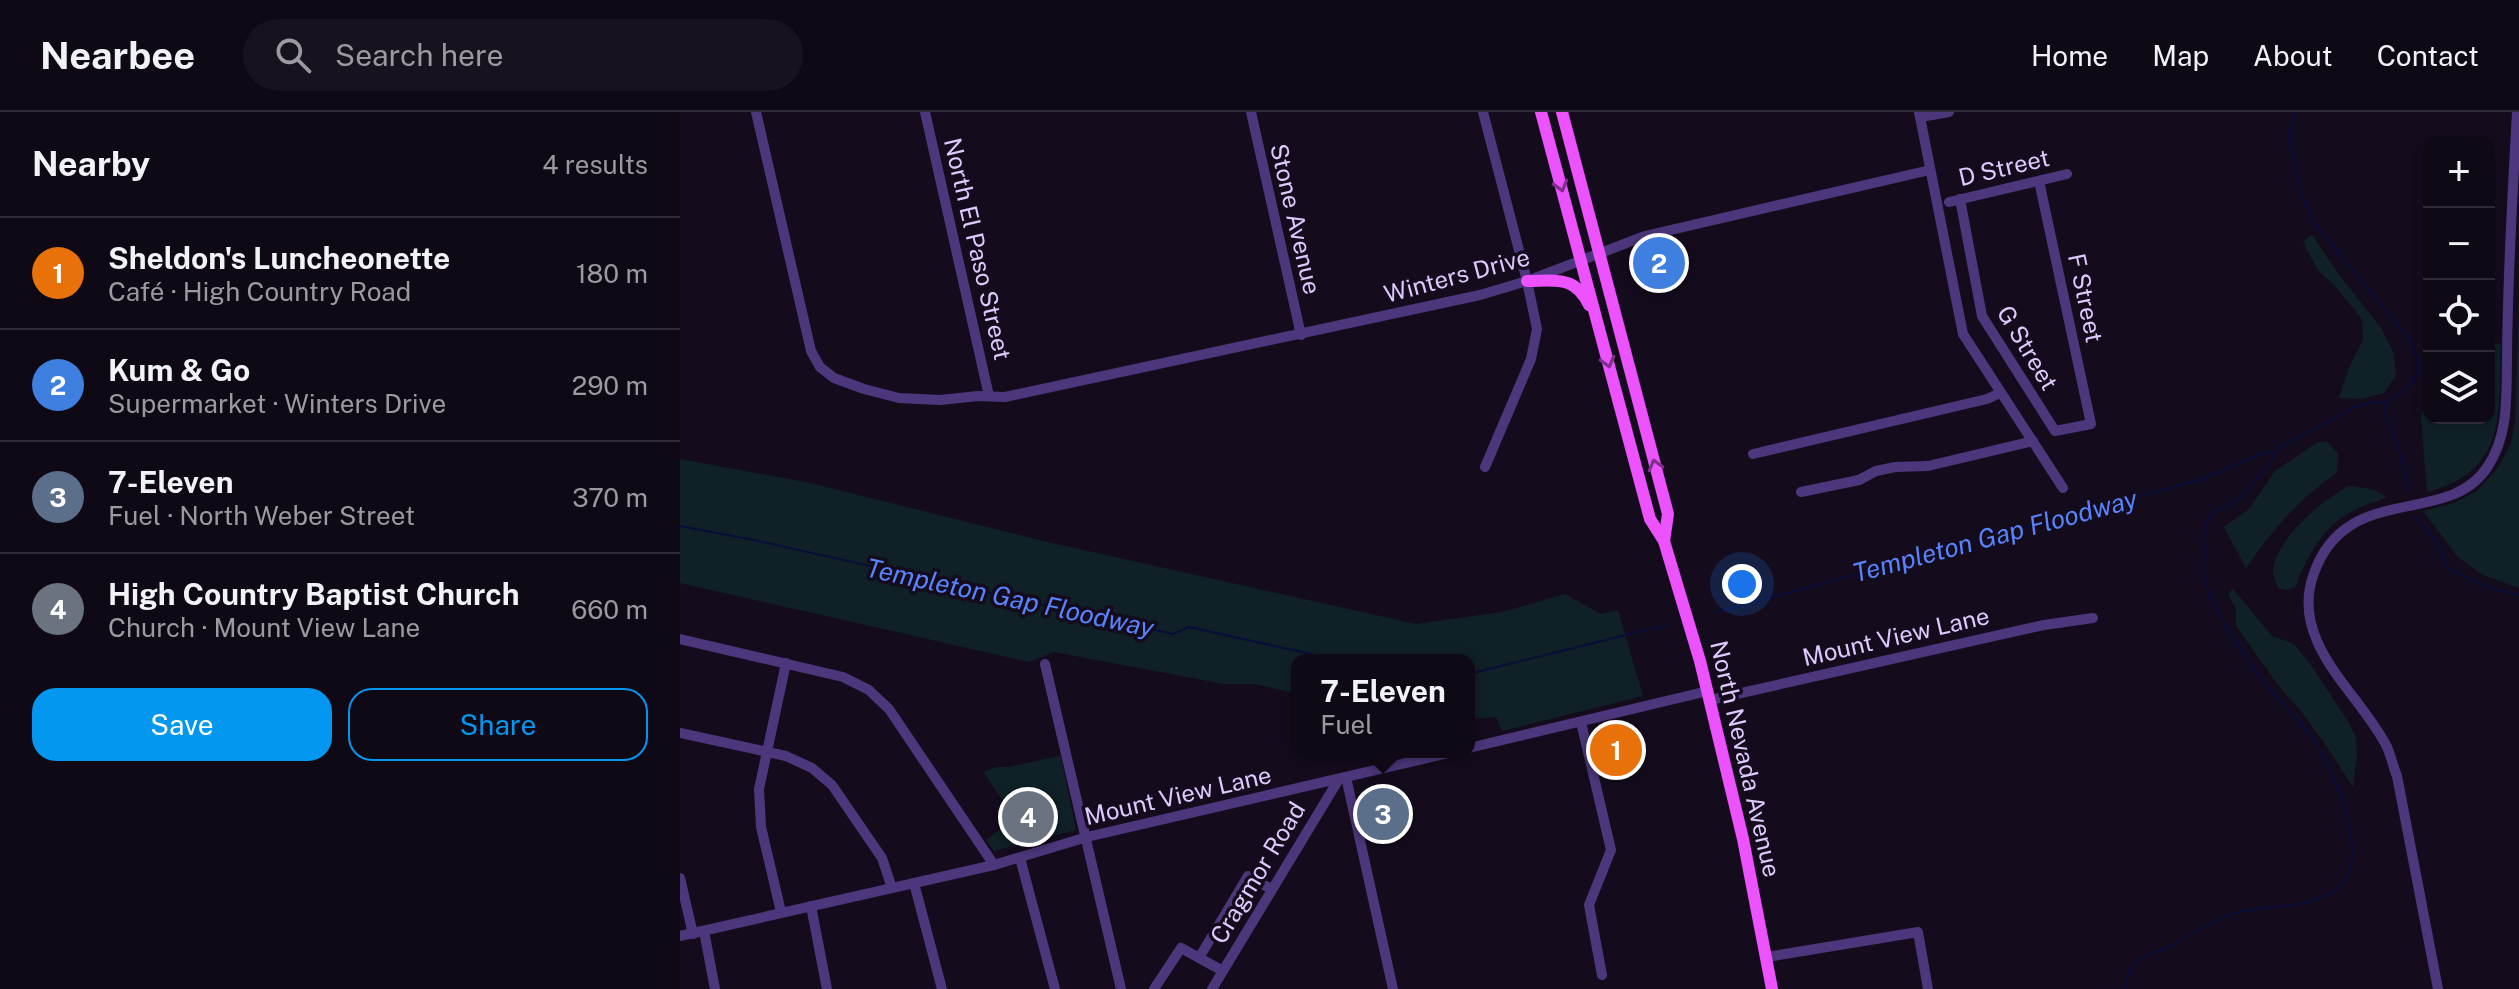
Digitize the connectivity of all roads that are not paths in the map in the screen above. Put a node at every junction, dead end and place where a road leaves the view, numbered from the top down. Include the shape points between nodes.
1 (756, 112) edge
2 (925, 112) edge
3 (1251, 112) edge
4 (1483, 112) edge
5 (1541, 112) edge
6 (1562, 112) edge
7 (1944, 112) edge
8 (2517, 112) edge
9 (1919, 115) edge
10 (1930, 170) junction
11 (2067, 174) dead end
12 (2039, 181) junction
13 (1948, 202) junction
14 (1599, 254) junction
15 (1581, 260) junction
16 (1527, 281) junction
17 (1599, 326) junction
18 (1301, 335) junction
19 (2000, 393) junction
20 (989, 396) junction
21 (2091, 424) joint
22 (2033, 441) junction
23 (1753, 454) dead end
24 (1485, 467) dead end
25 (2063, 488) dead end
26 (1801, 492) dead end
27 (1664, 541) junction
28 (2093, 618) dead end
29 (680, 639) edge
30 (786, 663) junction
31 (1045, 664) dead end
32 (1709, 696) junction
33 (1581, 722) junction
34 (680, 733) edge
35 (1475, 747) edge
36 (766, 751) junction
37 (1428, 758) edge
38 (1343, 778) junction
39 (1087, 837) junction
40 (1020, 858) junction
41 (994, 865) junction
42 (680, 878) edge
43 (914, 883) junction
44 (892, 888) junction
45 (1271, 889) junction
46 (811, 906) junction
47 (781, 912) junction
48 (698, 932) junction
49 (680, 936) edge
50 (1767, 957) junction
51 (1199, 958) junction
52 (1223, 971) junction
53 (1602, 975) dead end
54 (715, 989) edge
55 (827, 989) edge
56 (942, 989) edge
57 (1055, 989) edge
58 (1121, 989) edge
59 (1154, 989) edge
60 (1212, 989) edge
61 (1393, 989) edge
62 (1772, 989) edge
63 (1928, 989) edge
64 (2438, 989) edge

1 - 20 street, Winters Drive via 811,351 820,367 834,378 899,398
2 - 20 street, North El Paso Street
3 - 18 street, Stone Avenue
4 - 16 street
5 -> 15 main road, North Nevada Avenue
6 - 14 main road, North Nevada Avenue
7 - 9 street
8 - 64 street via 2501,442 2476,480 2453,494 2385,510 2346,528 2320,560 2308,601 2318,646 2386,746 2397,776
9 - 10 street
10 - 13 street
10 - 14 street, Winters Drive via 1666,231
11 - 12 street, D Street
12 - 13 street, D Street
12 - 21 street, F Street
13 - 19 street via 1962,330
13 - 21 street, G Street via 1982,316 2055,431
14 - 15 street, Winters Drive
27 -> 14 main road, North Nevada Avenue via 1668,514
15 - 16 street, Winters Drive
15 - 17 main road, North Nevada Avenue
16 - 17 main road via 1572,284
16 - 18 street, Winters Drive
16 - 24 street via 1536,320 1535,347
17 -> 27 main road, North Nevada Avenue via 1650,519
18 - 20 street, Winters Drive via 1020,395
19 - 22 street
19 - 23 street
22 - 25 street
22 - 26 street via 1928,466 1876,471 1859,480
27 - 32 main road, North Nevada Avenue
28 - 32 street, Mount View Lane
29 - 30 street
30 - 36 street
30 - 41 street via 853,681 876,695
31 - 39 street
32 - 33 street, Mount View Lane
32 - 50 main road, North Nevada Avenue
33 - 35 street, Mount View Lane
33 - 53 street via 1611,850 1589,905
34 - 36 street
36 - 44 street via 801,761 832,785 882,858
36 - 47 street via 759,813
37 - 38 street, Mount View Lane
38 - 39 street, Mount View Lane
38 - 45 street, Cragmor Road
38 - 61 street
39 - 40 street, Mount View Lane
39 - 58 street
40 - 41 street, Mount View Lane
40 - 57 street
41 - 43 street, Mount View Lane
42 - 48 street
43 - 44 street, Mount View Lane
43 - 56 street
44 - 46 street, Mount View Lane
45 - 51 street via 1248,876
45 - 52 street, Cragmor Road
46 - 47 street, Mount View Lane
46 - 55 street
47 - 48 street, Mount View Lane
48 - 49 street, Mount View Lane
48 - 54 street
50 - 62 main road, North Nevada Avenue
50 - 63 street via 1918,932
51 - 52 street
51 - 59 street via 1181,948
52 - 60 street, Cragmor Road

